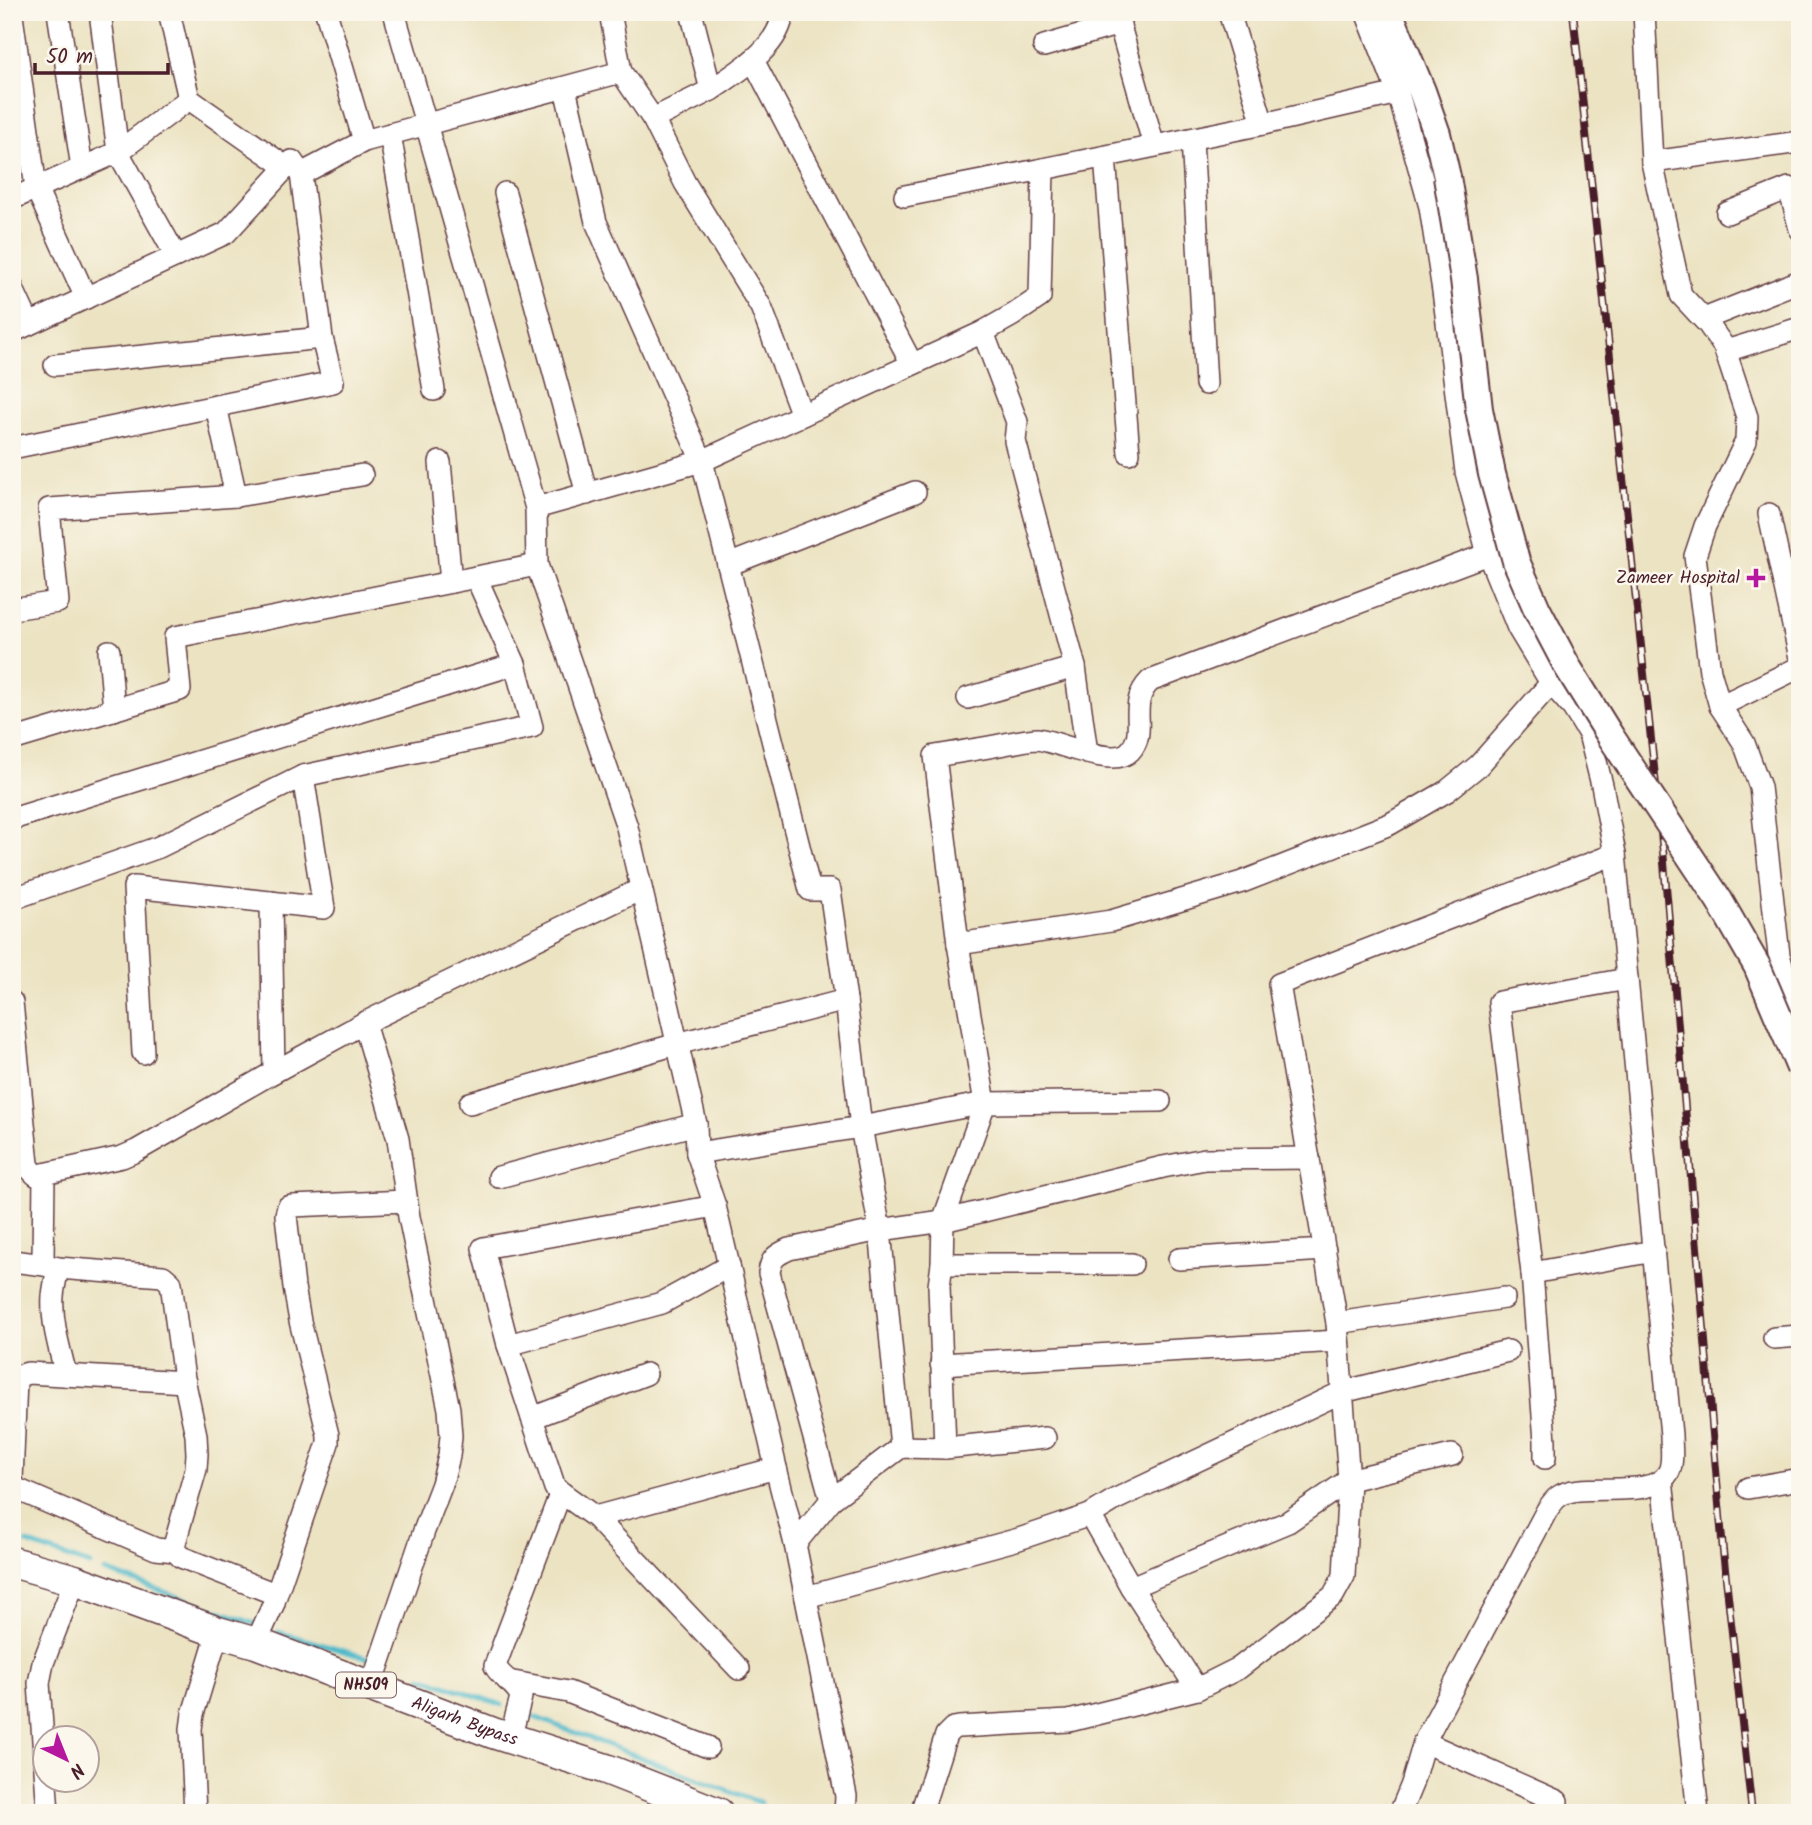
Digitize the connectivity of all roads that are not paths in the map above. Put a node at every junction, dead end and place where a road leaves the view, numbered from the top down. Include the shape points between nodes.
1 (58, 12) edge
2 (100, 12) edge
3 (169, 12) edge
4 (326, 12) edge
5 (394, 12) edge
6 (610, 12) edge
7 (691, 12) edge
8 (783, 12) edge
9 (1229, 12) edge
10 (1366, 12) edge
11 (1389, 12) edge
12 (1643, 12) edge
13 (12, 16) edge
14 (1118, 18) edge
15 (1044, 46) dead end
16 (753, 60) junction
17 (621, 72) junction
18 (565, 88) junction
19 (710, 90) junction
20 (1398, 93) junction
21 (189, 99) junction
22 (653, 119) junction
23 (1263, 124) junction
24 (426, 125) junction
25 (390, 134) junction
26 (1192, 139) junction
27 (364, 141) junction
28 (1800, 142) edge
29 (1154, 146) junction
30 (117, 152) junction
31 (1105, 157) junction
32 (1652, 162) junction
33 (82, 168) junction
34 (1043, 169) junction
35 (294, 170) junction
36 (36, 188) junction
37 (505, 193) dead end
38 (905, 196) dead end
39 (12, 198) edge
40 (1727, 213) dead end
41 (1800, 229) edge
42 (176, 256) junction
43 (1800, 281) edge
44 (12, 286) edge
45 (86, 298) junction
46 (1704, 319) junction
47 (21, 328) edge
48 (1800, 328) edge
49 (983, 332) junction
50 (322, 338) junction
51 (1726, 351) junction
52 (55, 365) dead end
53 (912, 365) junction
54 (1206, 384) dead end
55 (434, 390) dead end
56 (216, 406) junction
57 (802, 415) junction
58 (12, 448) edge
59 (1129, 453) dead end
60 (702, 461) junction
61 (440, 462) dead end
62 (362, 475) dead end
63 (915, 492) dead end
64 (587, 494) junction
65 (236, 496) junction
66 (536, 508) junction
67 (1769, 514) dead end
68 (1488, 554) junction
69 (537, 565) junction
70 (728, 565) junction
71 (476, 577) junction
72 (451, 582) junction
73 (12, 609) edge
74 (109, 651) dead end
75 (1800, 658) edge
76 (515, 664) junction
77 (1075, 667) junction
78 (1800, 667) edge
79 (1550, 684) junction
80 (968, 698) dead end
81 (1720, 706) junction
82 (114, 709) junction
83 (12, 740) edge
84 (1087, 753) junction
85 (303, 776) junction
86 (12, 820) edge
87 (1615, 854) junction
88 (641, 888) junction
89 (12, 899) edge
90 (271, 902) junction
91 (958, 944) junction
92 (1627, 979) junction
93 (1793, 983) edge
94 (846, 1000) junction
95 (12, 1003) edge
96 (364, 1023) junction
97 (1800, 1028) edge
98 (677, 1044) junction
99 (143, 1054) dead end
100 (1800, 1069) edge
101 (274, 1072) junction
102 (1160, 1101) dead end
103 (470, 1103) dead end
104 (985, 1103) junction
105 (696, 1124) junction
106 (861, 1127) junction
107 (697, 1153) junction
108 (1310, 1158) junction
109 (44, 1174) junction
110 (499, 1177) dead end
111 (406, 1201) junction
112 (715, 1206) junction
113 (943, 1221) junction
114 (880, 1230) junction
115 (1325, 1250) junction
116 (1654, 1251) junction
117 (1179, 1259) dead end
118 (12, 1261) edge
119 (942, 1264) junction
120 (1132, 1264) dead end
121 (51, 1266) junction
122 (729, 1266) junction
123 (1532, 1273) junction
124 (1504, 1298) dead end
125 (1337, 1332) junction
126 (1800, 1336) edge
127 (1774, 1338) dead end
128 (508, 1345) junction
129 (1508, 1351) dead end
130 (941, 1364) junction
131 (18, 1373) edge
132 (646, 1374) dead end
133 (66, 1375) junction
134 (185, 1382) junction
135 (1342, 1392) junction
136 (532, 1418) junction
137 (1045, 1438) dead end
138 (901, 1447) junction
139 (945, 1448) junction
140 (1452, 1455) dead end
141 (1545, 1458) dead end
142 (776, 1468) junction
143 (1800, 1479) edge
144 (12, 1480) edge
145 (1349, 1480) junction
146 (1662, 1480) junction
147 (12, 1488) edge
148 (1748, 1488) dead end
149 (561, 1493) junction
150 (831, 1500) junction
151 (1090, 1514) junction
152 (595, 1517) junction
153 (795, 1544) junction
154 (175, 1551) junction
155 (12, 1562) edge
156 (75, 1580) junction
157 (1131, 1587) junction
158 (806, 1597) junction
159 (275, 1599) junction
160 (219, 1632) junction
161 (256, 1643) junction
162 (740, 1669) dead end
163 (508, 1681) junction
164 (371, 1686) junction
165 (1197, 1689) junction
166 (510, 1739) junction
167 (1424, 1742) junction
168 (708, 1747) dead end
169 (1557, 1801) dead end
170 (48, 1813) edge
171 (195, 1813) edge
172 (718, 1813) edge
173 (845, 1813) edge
174 (921, 1813) edge
175 (1400, 1813) edge
176 (1699, 1813) edge

1 - 33 street
2 - 30 street
3 - 21 street
4 - 27 street
5 - 24 street
6 - 17 street
7 - 19 street
8 - 16 street via 772,41
9 - 23 street
10 - 20 street
11 - 100 main road, bridge via 1437,134 1447,177 1479,409 1516,561 1567,666 1757,966
12 - 32 street
13 - 36 street
14 - 15 street
14 - 29 street
16 - 19 street
16 - 53 street
17 - 18 street
17 - 22 street
18 - 24 street
18 - 60 street via 596,222
19 - 22 street
20 - 23 street
20 - 68 street via 1430,207 1466,472
21 - 30 street
21 - 35 street
22 - 57 street via 685,183 761,307
23 - 26 street
24 - 25 street
24 - 66 street
25 - 27 street
25 - 55 street
26 - 29 street
26 - 54 street
27 - 35 street
28 - 32 street
29 - 31 street
30 - 33 street
30 - 42 street
31 - 34 street
31 - 59 street
32 - 46 street via 1681,295
33 - 36 street
34 - 38 street
34 - 49 street via 1040,297
35 - 42 street via 226,233
35 - 50 street
36 - 39 street
36 - 45 street
37 - 64 street
40 - 41 street via 1789,188
42 - 45 street
43 - 46 street
44 - 47 street
45 - 47 street
46 - 51 street
48 - 51 street
49 - 53 street
49 - 77 street via 1017,422 1015,441
50 - 52 street
50 - 56 street via 333,382
51 - 81 street via 1748,417 1746,441 1695,556 1710,671
53 - 57 street
56 - 58 street
56 - 65 street
57 - 60 street
60 - 64 street
60 - 70 street
61 - 72 street
62 - 65 street
63 - 70 street
64 - 66 street
65 - 73 street via 49,509 58,602
66 - 69 street
67 - 75 street
68 - 79 street via 1518,628
68 - 84 street via 1150,681 1138,701 1138,740 1129,753 1117,757
69 - 71 street
69 - 88 street via 627,827
70 - 94 street via 810,890 830,890
71 - 72 street
71 - 76 street
72 - 82 street via 175,637 180,690
74 - 82 street
76 - 85 street via 532,727
76 - 86 street
77 - 80 street
77 - 84 street
78 - 81 street
79 - 87 street via 1589,734
79 - 91 street via 1479,765 1447,791 1390,824 1242,882 1111,921
81 - 93 street via 1744,743 1760,787 1779,955
82 - 83 street
84 - 91 street via 1036,739 935,756
85 - 89 street via 159,847
85 - 90 street via 324,908
87 - 92 street
87 - 108 street via 1279,984
88 - 96 street
88 - 98 street
90 - 99 street via 134,887
90 - 101 street
91 - 104 street
92 - 116 street
92 - 123 street via 1499,1002
93 - 97 street
94 - 98 street
94 - 106 street
95 - 109 street via 28,1164 36,1175
96 - 101 street
96 - 111 street via 398,1139
98 - 103 street
98 - 105 street
101 - 109 street via 136,1151
102 - 104 street
104 - 106 street
104 - 113 street
105 - 107 street
105 - 110 street
106 - 107 street
106 - 114 street
107 - 112 street
108 - 113 street via 1205,1159
108 - 115 street
109 - 121 street via 43,1260
111 - 159 street via 288,1207 298,1310 328,1443
111 - 164 street via 449,1409 450,1446 442,1484
112 - 122 street
112 - 128 street via 483,1248
113 - 114 street
113 - 119 street
114 - 138 street
114 - 150 street via 789,1249 771,1262 769,1273
115 - 117 street
115 - 125 street
116 - 123 street
116 - 146 street via 1671,1435 1669,1473
118 - 121 street
119 - 120 street
119 - 130 street
121 - 133 street via 55,1329
121 - 134 street via 167,1279 173,1288
122 - 128 street via 662,1303
122 - 142 street
123 - 141 street
124 - 125 street
125 - 130 street
125 - 135 street
126 - 127 street
128 - 136 street
129 - 135 street
130 - 139 street
131 - 133 street
131 - 144 street
132 - 136 street
133 - 134 street
134 - 154 street via 197,1454
135 - 145 street
135 - 151 street
136 - 149 street via 555,1488
137 - 139 street
138 - 139 street
138 - 150 street
140 - 145 street
142 - 152 street
142 - 153 street
143 - 148 street
145 - 157 street via 1288,1522
145 - 165 street via 1345,1576 1334,1595 1239,1668
146 - 167 street via 1644,1488 1573,1491 1559,1496 1547,1510
146 - 176 street
147 - 154 street via 156,1549
149 - 152 street
149 - 163 street via 495,1666
150 - 153 street
151 - 157 street
151 - 158 street via 1019,1539
152 - 162 street
153 - 158 street
154 - 159 street via 270,1592
155 - 156 highway, Aligarh Bypass / NH509
156 - 160 highway, Aligarh Bypass / NH509
156 - 170 street via 39,1683
157 - 165 street
158 - 173 street via 846,1796
159 - 161 street
160 - 161 highway, Aligarh Bypass / NH509
160 - 171 street via 191,1729
161 - 164 highway, Aligarh Bypass / NH509
163 - 166 street via 521,1697
163 - 168 street via 568,1692
164 - 166 highway, Aligarh Bypass / NH509
165 - 174 street via 1069,1721 953,1728 946,1735
166 - 172 highway, Aligarh Bypass / NH509 via 606,1769
167 - 169 street
167 - 175 street

